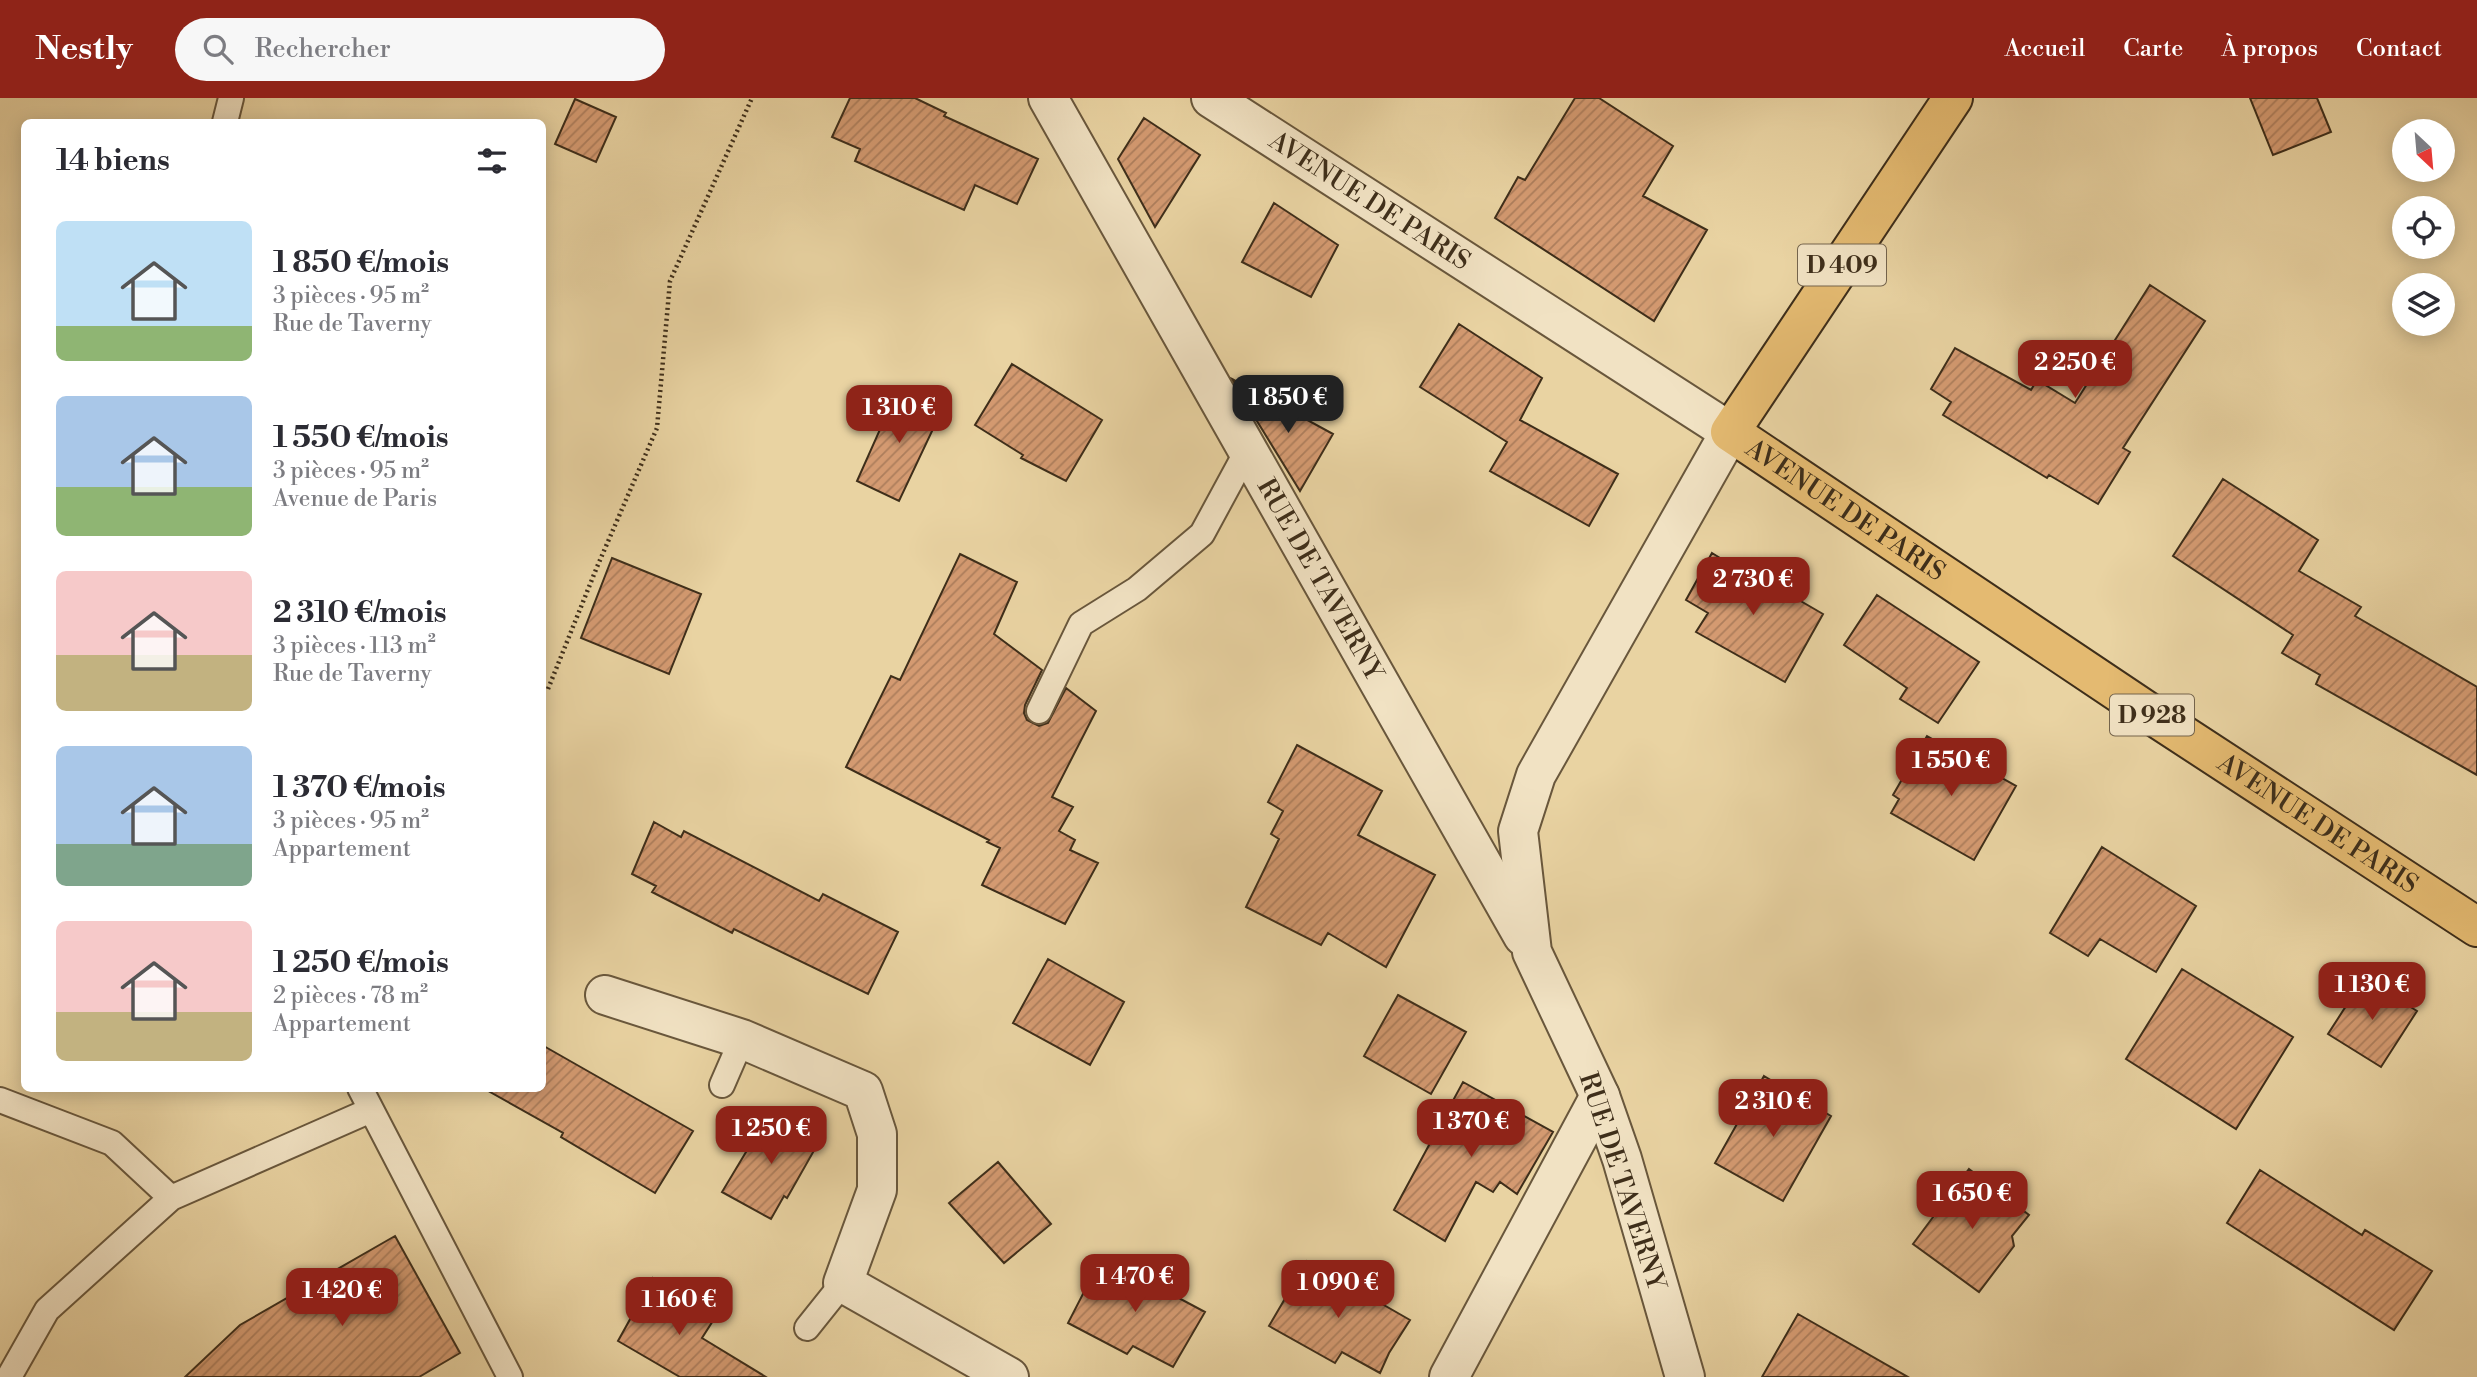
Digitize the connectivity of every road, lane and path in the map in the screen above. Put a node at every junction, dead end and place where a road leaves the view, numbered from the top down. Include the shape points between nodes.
1 (231, 98) edge
2 (752, 98) edge
3 (1048, 98) edge
4 (1211, 98) edge
5 (1953, 98) edge
6 (226, 119) edge
7 (1730, 432) junction
8 (1247, 451) junction
9 (548, 689) dead end
10 (1039, 711) dead end
11 (2477, 927) edge
12 (1532, 952) junction
13 (605, 995) dead end
14 (742, 1039) junction
15 (722, 1085) dead end
16 (1600, 1096) junction
17 (365, 1099) edge
18 (0, 1100) edge
19 (171, 1198) junction
20 (843, 1283) junction
21 (807, 1328) dead end
22 (9, 1377) edge
23 (510, 1377) edge
24 (1009, 1377) edge
25 (1449, 1377) edge
26 (1685, 1377) edge

1 - 6 lane
2 - 9 path via 670,281 657,428
3 - 8 street, RUE DE TAVERNY
4 - 7 street, AVENUE DE PARIS / D 928
5 - 7 main road, D 409
7 - 11 main road, AVENUE DE PARIS / D 928
7 - 12 street, RUE DE TAVERNY via 1536,775 1518,831
8 - 10 lane via 1202,534 1137,589 1081,624
8 - 12 street, RUE DE TAVERNY
12 - 16 street, RUE DE TAVERNY
13 - 14 street
14 - 15 lane
14 - 20 street via 863,1091 877,1134 877,1190
16 - 25 street
16 - 26 street, RUE DE TAVERNY
17 - 19 lane
17 - 23 lane
18 - 19 lane via 112,1143
19 - 22 lane via 47,1310
20 - 21 lane
20 - 24 street

